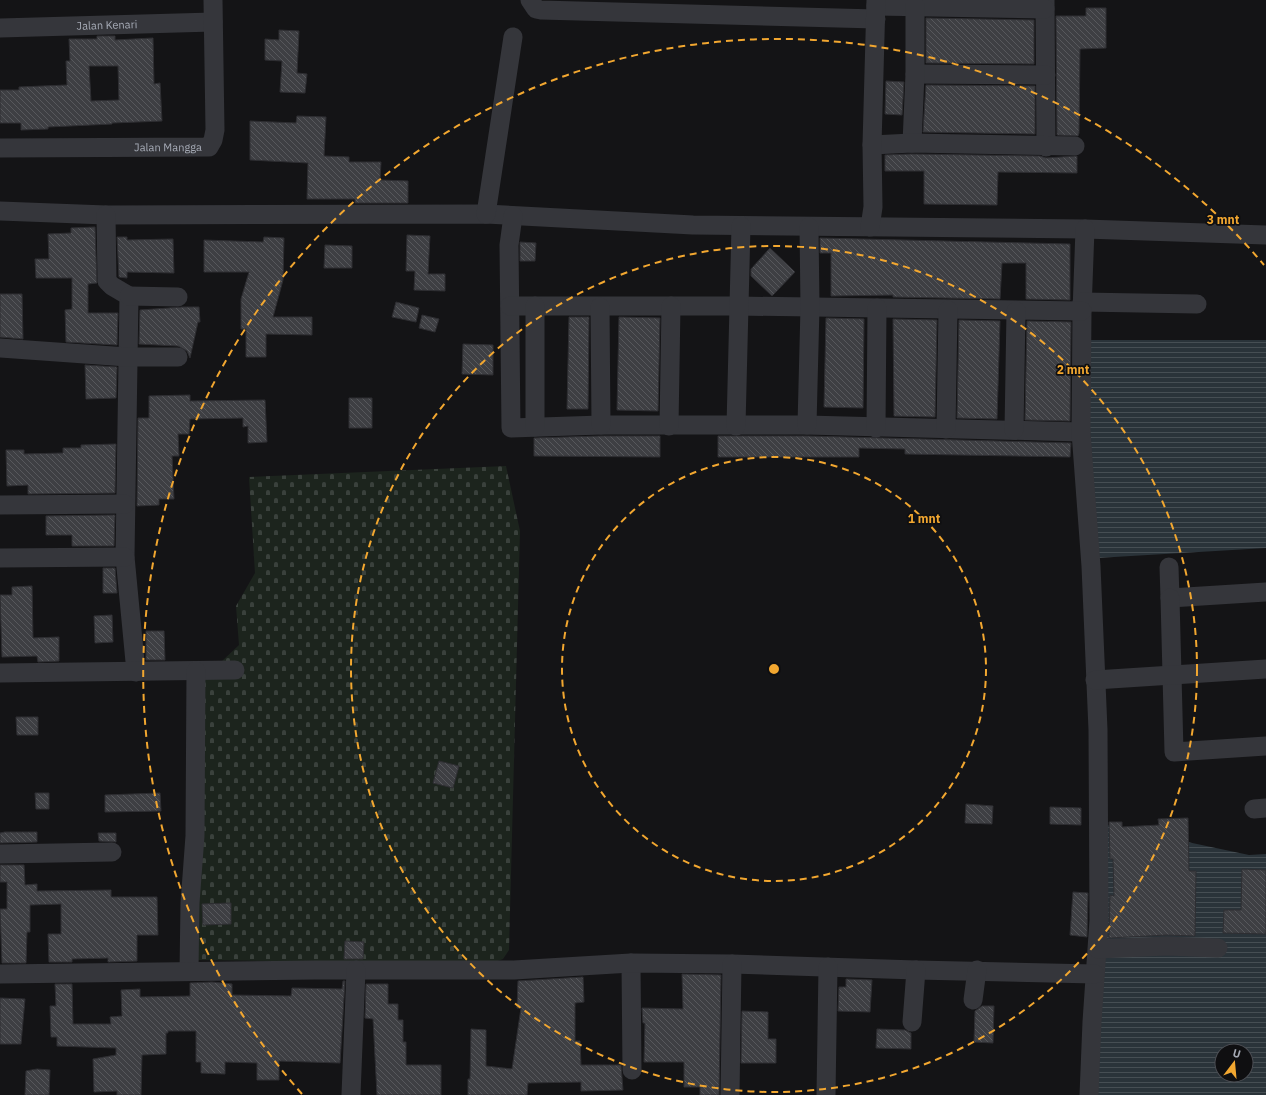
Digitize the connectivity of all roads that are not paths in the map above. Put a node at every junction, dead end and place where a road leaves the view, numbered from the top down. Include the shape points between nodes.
1 (213, 0) edge
2 (530, 0) edge
3 (1045, 4) edge
4 (598, 5) edge
5 (668, 6) edge
6 (915, 6) junction
7 (738, 7) edge
8 (805, 8) edge
9 (876, 8) edge
10 (213, 22) junction
11 (0, 28) edge
12 (513, 37) dead end
13 (915, 74) junction
14 (1046, 75) junction
15 (912, 142) junction
16 (872, 145) junction
17 (1075, 146) dead end
18 (1046, 147) junction
19 (0, 148) edge
20 (0, 211) edge
21 (486, 214) junction
22 (106, 215) junction
23 (512, 216) junction
24 (741, 226) junction
25 (810, 227) junction
26 (870, 227) junction
27 (1085, 229) junction
28 (1266, 235) edge
29 (129, 296) junction
30 (178, 296) dead end
31 (1198, 304) dead end
32 (510, 306) junction
33 (535, 306) junction
34 (671, 306) junction
35 (738, 306) junction
36 (1082, 306) junction
37 (600, 307) junction
38 (810, 307) junction
39 (877, 308) junction
40 (948, 310) junction
41 (1016, 311) junction
42 (0, 348) edge
43 (178, 356) dead end
44 (127, 357) junction
45 (601, 425) junction
46 (806, 425) junction
47 (669, 426) junction
48 (736, 426) junction
49 (535, 428) junction
50 (876, 428) junction
51 (946, 429) junction
52 (1014, 430) junction
53 (1081, 432) junction
54 (125, 504) junction
55 (0, 505) edge
56 (125, 557) junction
57 (0, 558) edge
58 (1169, 567) dead end
59 (1266, 592) edge
60 (1170, 598) junction
61 (235, 670) dead end
62 (1266, 670) edge
63 (196, 671) junction
64 (136, 672) junction
65 (0, 673) edge
66 (1172, 675) junction
67 (1095, 680) junction
68 (1266, 746) edge
69 (112, 852) dead end
70 (0, 854) edge
71 (1218, 948) dead end
72 (1098, 949) junction
73 (631, 963) junction
74 (732, 964) junction
75 (828, 967) junction
76 (356, 970) junction
77 (916, 970) junction
78 (977, 970) junction
79 (189, 972) junction
80 (0, 974) edge
81 (1095, 974) junction
82 (973, 1000) dead end
83 (912, 1022) dead end
84 (632, 1070) dead end
85 (351, 1095) edge
86 (730, 1095) edge
87 (826, 1095) edge
88 (1090, 1095) edge

1 - 10 street
2 - 4 street via 536,9 541,10
3 - 6 street
3 - 14 street
4 - 5 street
5 - 7 street
6 - 9 street
6 - 13 street
7 - 8 street
8 - 9 street
9 - 16 street
10 - 11 street, Jalan Kenari
10 - 19 street, Jalan Mangga via 215,130 209,147
12 - 21 street
13 - 14 street
13 - 15 street
14 - 18 street
15 - 16 street
15 - 18 street
16 - 26 street via 873,207
17 - 18 street
20 - 22 street
21 - 22 street
21 - 23 street
22 - 29 street via 107,281
23 - 24 street
23 - 32 street via 509,245
24 - 25 street
24 - 35 street
25 - 26 street
25 - 38 street
26 - 27 street
27 - 28 street
27 - 36 street
29 - 30 street
29 - 44 street
31 - 36 street
32 - 33 street
32 - 49 street via 511,428
33 - 37 street
33 - 49 street
34 - 35 street
34 - 37 street
34 - 47 street
35 - 38 street
35 - 48 street
36 - 41 street
36 - 53 street
37 - 45 street
38 - 39 street
38 - 46 street
39 - 40 street
39 - 50 street
40 - 41 street
40 - 51 street
41 - 52 street
42 - 44 street
43 - 44 street
44 - 54 street
45 - 47 street
45 - 49 street
46 - 48 street
46 - 50 street
47 - 48 street
50 - 51 street
51 - 52 street
52 - 53 street
53 - 67 street via 1091,566
54 - 55 street
54 - 56 street
56 - 57 street
56 - 64 street
58 - 60 street
59 - 60 street
60 - 66 street
61 - 63 street
62 - 66 street
63 - 64 street
63 - 79 street via 195,836 190,903
64 - 65 street
66 - 67 street
66 - 68 street via 1174,752
67 - 72 street via 1098,730
69 - 70 street
71 - 72 street via 1167,946
72 - 81 street
73 - 74 street
73 - 76 street via 514,970
73 - 84 street
74 - 75 street
74 - 86 street
75 - 77 street
75 - 87 street
76 - 79 street
76 - 85 street
77 - 78 street
77 - 83 street
78 - 81 street
78 - 82 street
79 - 80 street
81 - 88 street

